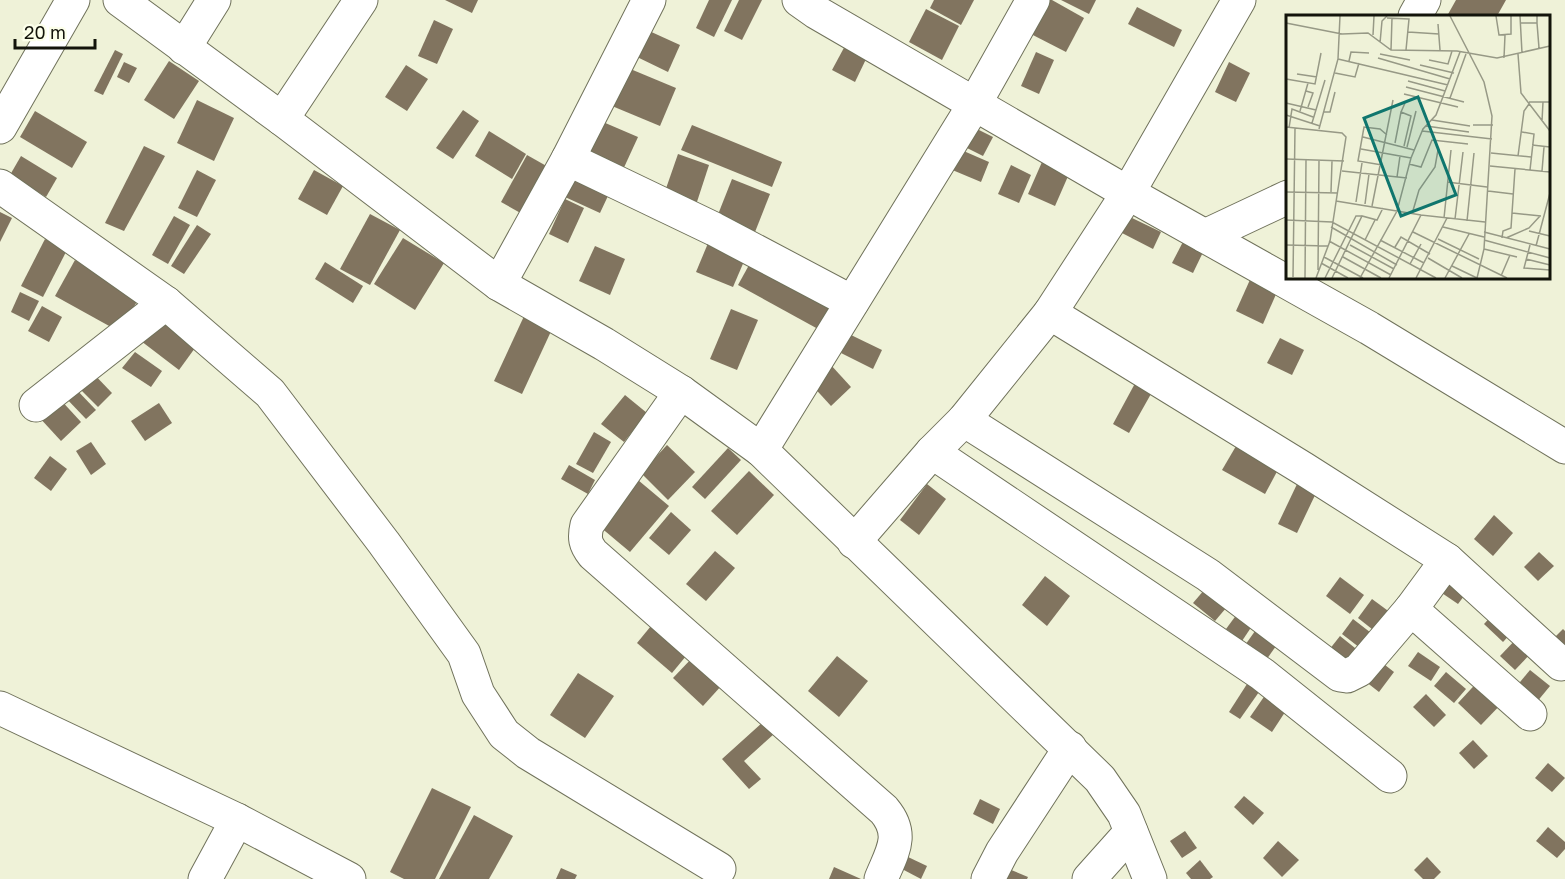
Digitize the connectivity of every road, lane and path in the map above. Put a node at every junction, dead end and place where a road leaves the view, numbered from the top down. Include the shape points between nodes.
1 (73, 0) edge
2 (120, 0) edge
3 (214, 0) edge
4 (361, 0) edge
5 (649, 0) edge
6 (1033, 0) edge
7 (1239, 0) edge
8 (1424, 0) edge
9 (814, 4) edge
10 (1416, 15) edge
11 (184, 48) junction
12 (974, 105) junction
13 (282, 119) junction
14 (0, 127) edge
15 (568, 159) junction
16 (0, 186) edge
17 (1128, 193) junction
18 (1286, 197) edge
19 (1205, 236) junction
20 (499, 284) junction
21 (852, 302) junction
22 (166, 303) junction
23 (1050, 313) junction
24 (681, 392) junction
25 (36, 405) dead end
26 (964, 420) junction
27 (1565, 447) edge
28 (761, 450) junction
29 (932, 452) junction
30 (854, 542) junction
31 (1447, 560) junction
32 (1411, 609) junction
33 (1561, 664) dead end
34 (0, 708) edge
35 (1530, 714) dead end
36 (1070, 748) junction
37 (1390, 776) dead end
38 (237, 820) junction
39 (1131, 832) junction
40 (719, 870) dead end
41 (205, 879) edge
42 (349, 879) edge
43 (881, 879) edge
44 (988, 879) edge
45 (1089, 879) edge
46 (1150, 879) edge

1 - 14 street
2 - 11 street
3 - 11 street
4 - 13 street
5 - 15 street
6 - 12 street
7 - 17 street
8 - 10 street
9 - 12 street
11 - 13 street
12 - 17 street
12 - 21 street
13 - 20 street
15 - 20 street
15 - 21 street via 714,229
16 - 22 street
17 - 19 street
17 - 23 street
18 - 19 street
19 - 27 street via 1369,328
20 - 24 street
21 - 28 street
22 - 25 street
22 - 40 street via 270,393 464,654 478,694 504,734 528,753
23 - 26 street
23 - 31 street
24 - 28 street
24 - 43 street via 586,525 586,545 884,810 893,821 896,836
26 - 29 street
26 - 32 street via 1208,575 1340,675 1359,670
28 - 30 street
29 - 30 street
29 - 37 street via 1262,674
30 - 36 street
31 - 32 street
31 - 33 street
32 - 35 street
34 - 38 street
36 - 39 street via 1100,779 1124,814
36 - 44 street
38 - 41 street
38 - 42 street
39 - 45 street
39 - 46 street

